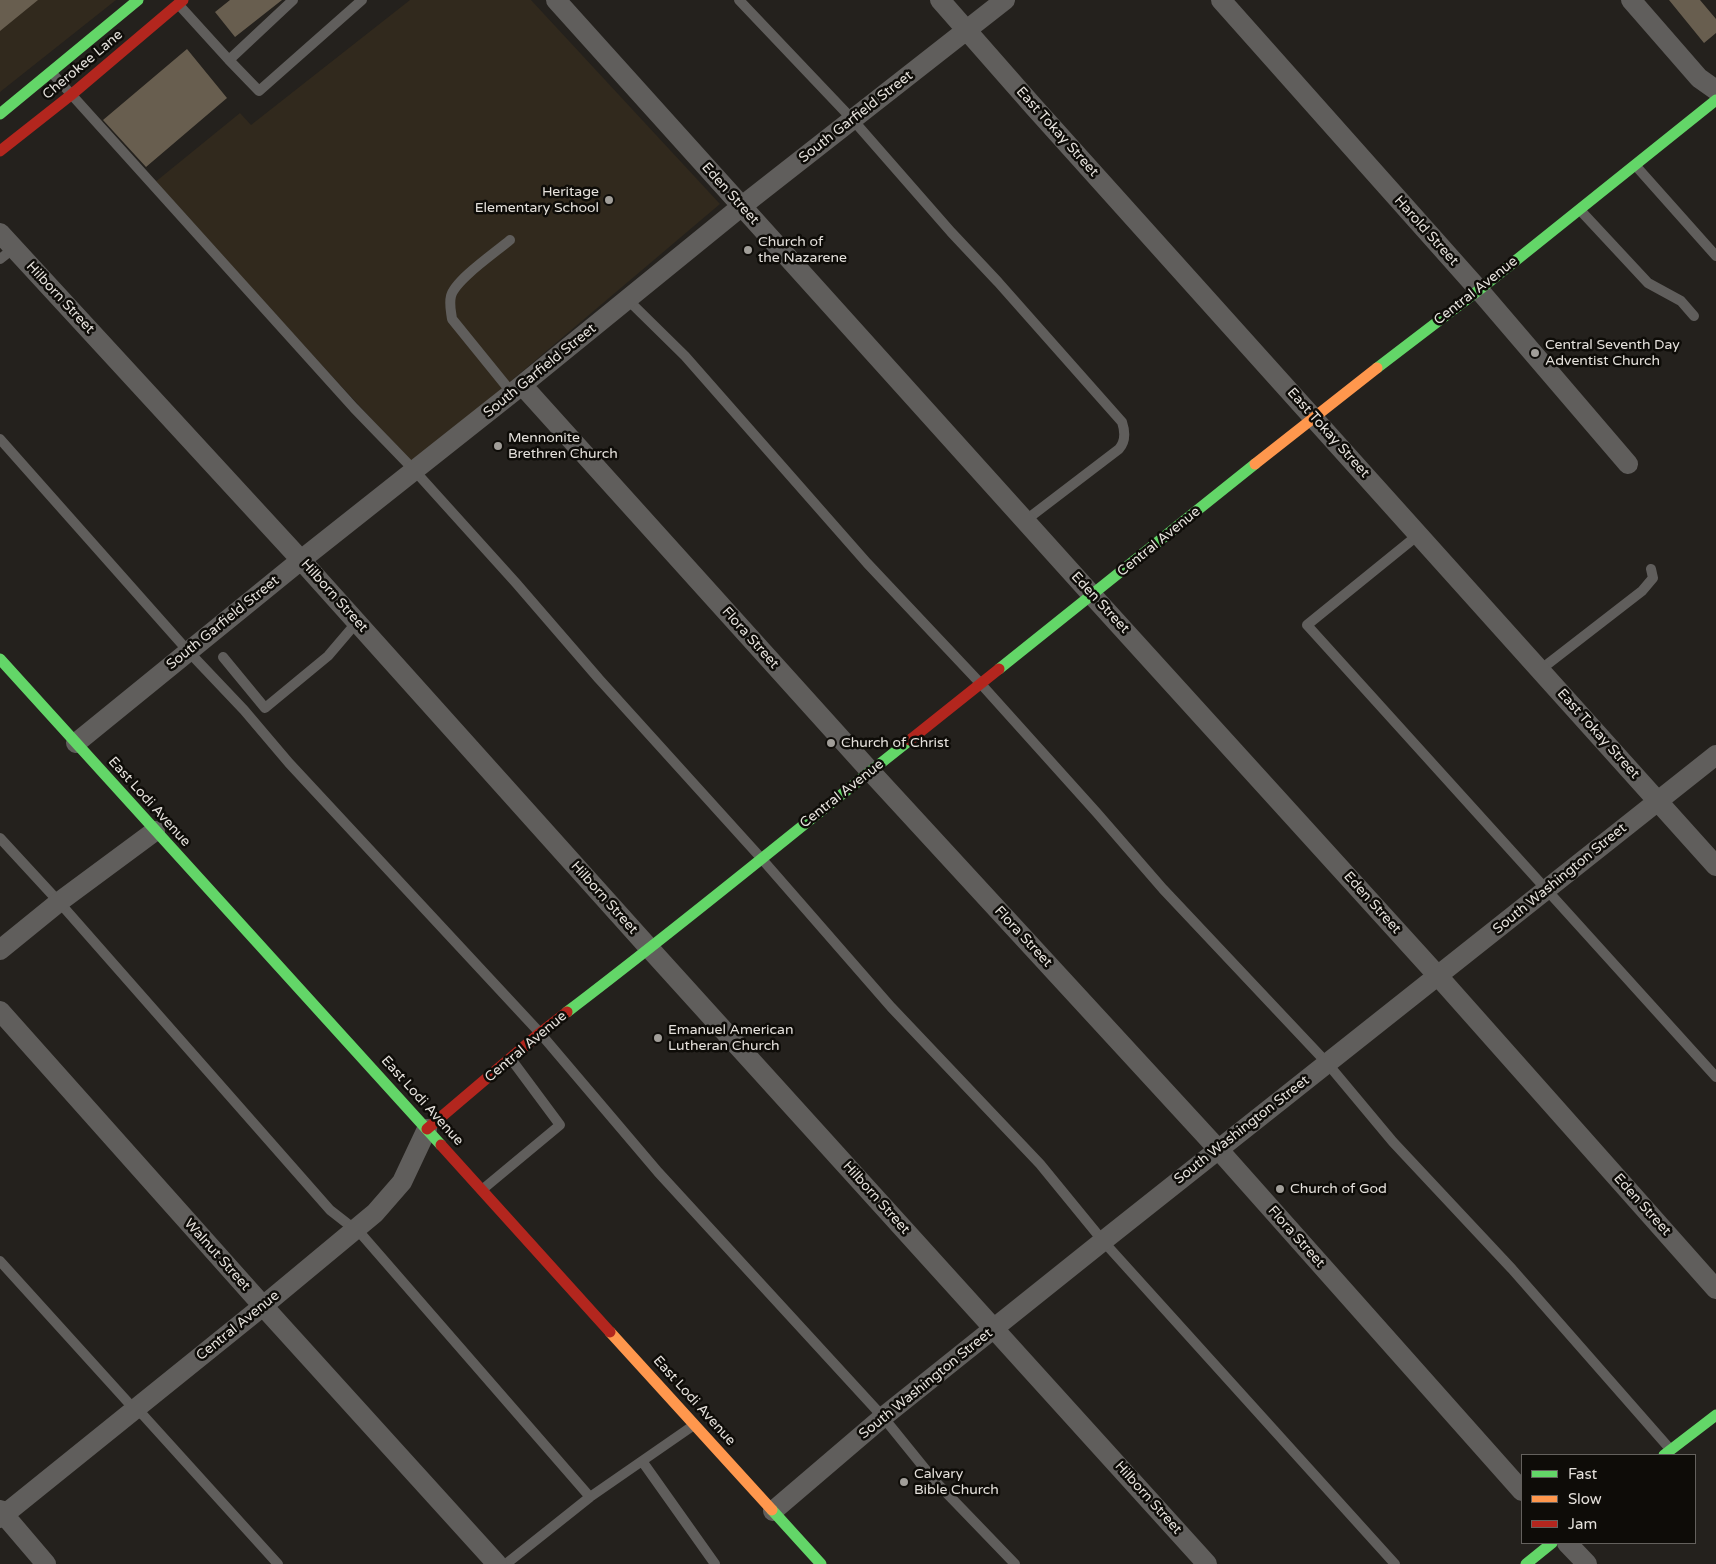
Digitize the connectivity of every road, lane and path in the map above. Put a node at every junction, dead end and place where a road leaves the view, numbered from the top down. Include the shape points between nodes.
1 (138, 0) edge
2 (293, 0) edge
3 (362, 0) edge
4 (556, 0) edge
5 (740, 0) edge
6 (940, 0) edge
7 (1005, 0) edge
8 (1221, 0) edge
9 (1631, 0) edge
10 (180, 2) edge
11 (967, 30) junction
12 (229, 60) junction
13 (52, 72) junction
14 (1716, 90) edge
15 (72, 94) junction
16 (1716, 100) edge
17 (0, 114) edge
18 (853, 120) junction
19 (0, 150) edge
20 (1634, 165) junction
21 (742, 206) junction
22 (1579, 209) junction
23 (0, 233) edge
24 (510, 240) dead end
25 (7, 254) edge
26 (1716, 256) edge
27 (1478, 290) junction
28 (628, 300) junction
29 (1694, 316) dead end
30 (517, 389) junction
31 (1314, 417) junction
32 (0, 439) edge
33 (1628, 464) dead end
34 (414, 470) junction
35 (1026, 520) junction
36 (1418, 535) junction
37 (301, 560) junction
38 (1652, 569) dead end
39 (1092, 595) junction
40 (356, 622) junction
41 (188, 651) junction
42 (223, 657) dead end
43 (0, 659) edge
44 (1540, 670) junction
45 (980, 684) junction
46 (76, 743) junction
47 (1716, 755) edge
48 (871, 772) junction
49 (1658, 801) junction
50 (155, 831) junction
51 (0, 838) edge
52 (761, 858) junction
53 (1716, 866) edge
54 (1546, 889) junction
55 (59, 902) junction
56 (650, 949) junction
57 (0, 950) edge
58 (1438, 976) junction
59 (0, 1011) edge
60 (540, 1033) junction
61 (511, 1059) junction
62 (1328, 1063) junction
63 (1716, 1078) edge
64 (427, 1129) junction
65 (1218, 1149) junction
66 (482, 1190) junction
67 (355, 1230) junction
68 (1103, 1241) junction
69 (0, 1261) edge
70 (1716, 1289) edge
71 (263, 1306) junction
72 (995, 1329) junction
73 (135, 1410) junction
74 (1716, 1415) edge
75 (883, 1418) junction
76 (694, 1425) junction
77 (1667, 1453) edge
78 (642, 1461) junction
79 (1521, 1491) edge
80 (590, 1497) junction
81 (773, 1511) junction
82 (1, 1514) edge
83 (1551, 1544) edge
84 (1568, 1544) edge
85 (46, 1564) edge
86 (278, 1564) edge
87 (497, 1564) edge
88 (506, 1564) edge
89 (716, 1564) edge
90 (821, 1564) edge
91 (1015, 1564) edge
92 (1207, 1564) edge
93 (1395, 1564) edge
94 (1526, 1564) edge
95 (1587, 1564) edge

1 - 13 street, Cherokee Lane
2 - 12 lane
3 - 12 lane via 259,91
4 - 21 street, Eden Street
5 - 18 lane
6 - 11 street, East Tokay Street
7 - 11 street, South Garfield Street
8 - 27 street, Harold Street
9 - 14 street via 1699,78
10 - 12 lane
10 - 15 street, Cherokee Lane
11 - 18 street, South Garfield Street
11 - 31 street, East Tokay Street
13 - 15 lane
13 - 17 street, Cherokee Lane
15 - 19 street, Cherokee Lane
15 - 34 lane via 354,408
16 - 20 street, Central Avenue
18 - 21 street, South Garfield Street
18 - 35 lane via 1122,422 1125,431 1119,449
20 - 22 street, Central Avenue
20 - 26 lane
21 - 28 street, South Garfield Street
21 - 35 street, Eden Street
22 - 27 street, Central Avenue
22 - 29 lane via 1648,283 1680,301
23 - 25 street, Hilborn Street
24 - 30 lane via 461,280 451,294 450,306 452,319
25 - 37 street, Hilborn Street
27 - 31 street, Central Avenue
27 - 33 street, Harold Street
28 - 30 street, South Garfield Street
28 - 45 lane via 685,356
30 - 34 street, South Garfield Street
30 - 48 street, Flora Street
31 - 36 street, East Tokay Street
31 - 39 street, Central Avenue
32 - 41 lane
34 - 37 street, South Garfield Street
34 - 52 lane
35 - 39 street, Eden Street
36 - 44 street, East Tokay Street
36 - 54 lane via 1307,625
37 - 40 street, Hilborn Street
37 - 41 street, South Garfield Street
38 - 44 lane via 1653,578 1642,591
39 - 45 street, Central Avenue
39 - 58 street, Eden Street
40 - 42 lane via 328,656 265,708
40 - 56 street, Hilborn Street
41 - 46 street, South Garfield Street
41 - 60 lane
43 - 46 street, East Lodi Avenue
44 - 49 street, East Tokay Street
45 - 48 street, Central Avenue
45 - 62 lane via 1163,889
46 - 50 street, East Lodi Avenue
47 - 49 street, South Washington Street
48 - 52 street, Central Avenue
48 - 65 street, Flora Street
49 - 53 street, East Tokay Street
49 - 54 street, South Washington Street
50 - 55 street
50 - 64 street, East Lodi Avenue
51 - 55 lane
52 - 56 street, Central Avenue
52 - 68 lane via 891,1006 1040,1164
54 - 58 street, South Washington Street
54 - 63 lane
55 - 57 street
55 - 67 lane via 330,1210
56 - 60 street, Central Avenue
56 - 72 street, Hilborn Street
58 - 62 street, South Washington Street
58 - 70 street, Eden Street
59 - 71 street, Walnut Street
60 - 61 street, Central Avenue
60 - 75 lane via 658,1172
61 - 64 street, Central Avenue
61 - 66 lane via 560,1125
62 - 65 street, South Washington Street
62 - 77 lane via 1393,1142 1512,1269
64 - 66 street, East Lodi Avenue
64 - 67 street, Central Avenue via 402,1182
65 - 68 street, South Washington Street
65 - 79 street, Flora Street
66 - 76 street, East Lodi Avenue
67 - 71 street, Central Avenue
67 - 80 lane
68 - 72 street, South Washington Street
68 - 93 lane
69 - 73 lane
71 - 73 street, Central Avenue
71 - 87 street, Walnut Street
72 - 75 street, South Washington Street
72 - 92 street, Hilborn Street
73 - 82 street, Central Avenue
73 - 86 lane
74 - 77 street
75 - 81 street, South Washington Street
75 - 91 lane via 934,1480
76 - 78 lane
76 - 81 street, East Lodi Avenue
78 - 80 lane
78 - 89 lane
80 - 88 lane
81 - 90 street, East Lodi Avenue
82 - 85 street
83 - 94 street
84 - 95 street

